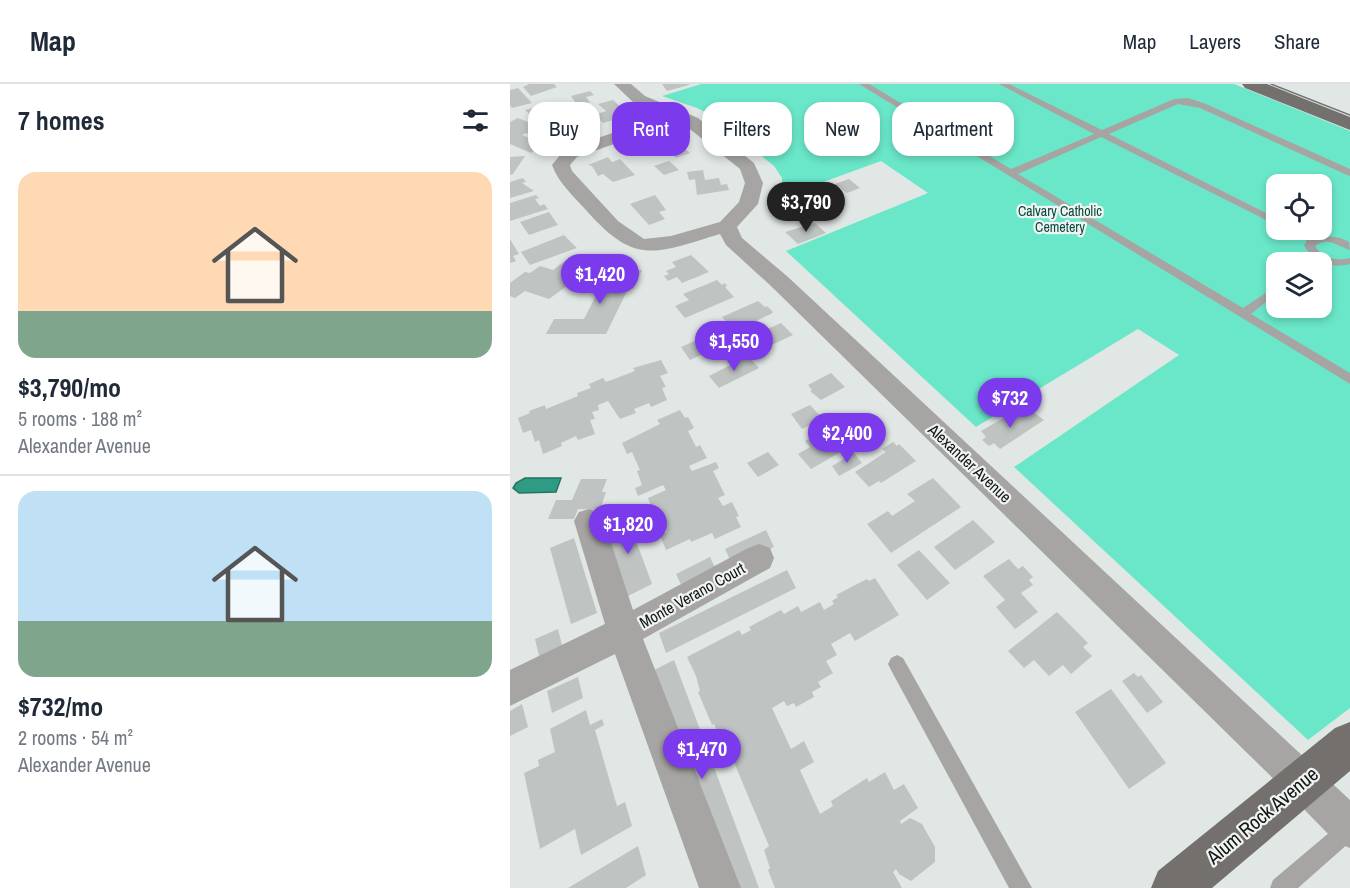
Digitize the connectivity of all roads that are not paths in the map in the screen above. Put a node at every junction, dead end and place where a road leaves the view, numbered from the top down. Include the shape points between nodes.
1 (622, 84) edge
2 (863, 84) edge
3 (1003, 84) edge
4 (1251, 84) edge
5 (645, 102) edge
6 (690, 121) edge
7 (1350, 124) edge
8 (1104, 134) junction
9 (612, 139) edge
10 (1011, 173) junction
11 (1350, 173) edge
12 (1266, 217) edge
13 (728, 226) junction
14 (1313, 240) edge
15 (1332, 240) edge
16 (1348, 243) edge
17 (1312, 252) edge
18 (1350, 261) edge
19 (1332, 262) edge
20 (1266, 297) edge
21 (1243, 314) junction
22 (1350, 379) edge
23 (589, 521) dead end
24 (759, 558) dead end
25 (624, 632) junction
26 (897, 664) dead end
27 (510, 688) edge
28 (1350, 743) edge
29 (1304, 781) junction
30 (1350, 828) edge
31 (720, 888) edge
32 (1021, 888) edge
33 (1175, 888) edge
34 (1281, 888) edge

1 - 5 street
2 - 10 lane
3 - 8 lane
4 - 7 main road
6 - 13 street via 748,167 754,183 748,204
8 - 10 lane
8 - 11 lane via 1177,101 1188,101
8 - 12 lane
9 - 13 street via 571,153 561,165 624,238 642,245 668,242
10 - 21 lane
13 - 29 street, Alexander Avenue via 733,241
14 - 17 lane via 1309,245
15 - 16 lane
18 - 19 lane
20 - 21 lane
21 - 22 lane
23 - 25 street, Monte Verano Court
24 - 25 street, Monte Verano Court
25 - 27 street, Monte Verano Court
25 - 31 street, Monte Verano Court
26 - 32 lane
28 - 29 main road, Alum Rock Avenue
29 - 30 street, Alexander Avenue
29 - 33 main road, Alum Rock Avenue
30 - 34 lane

